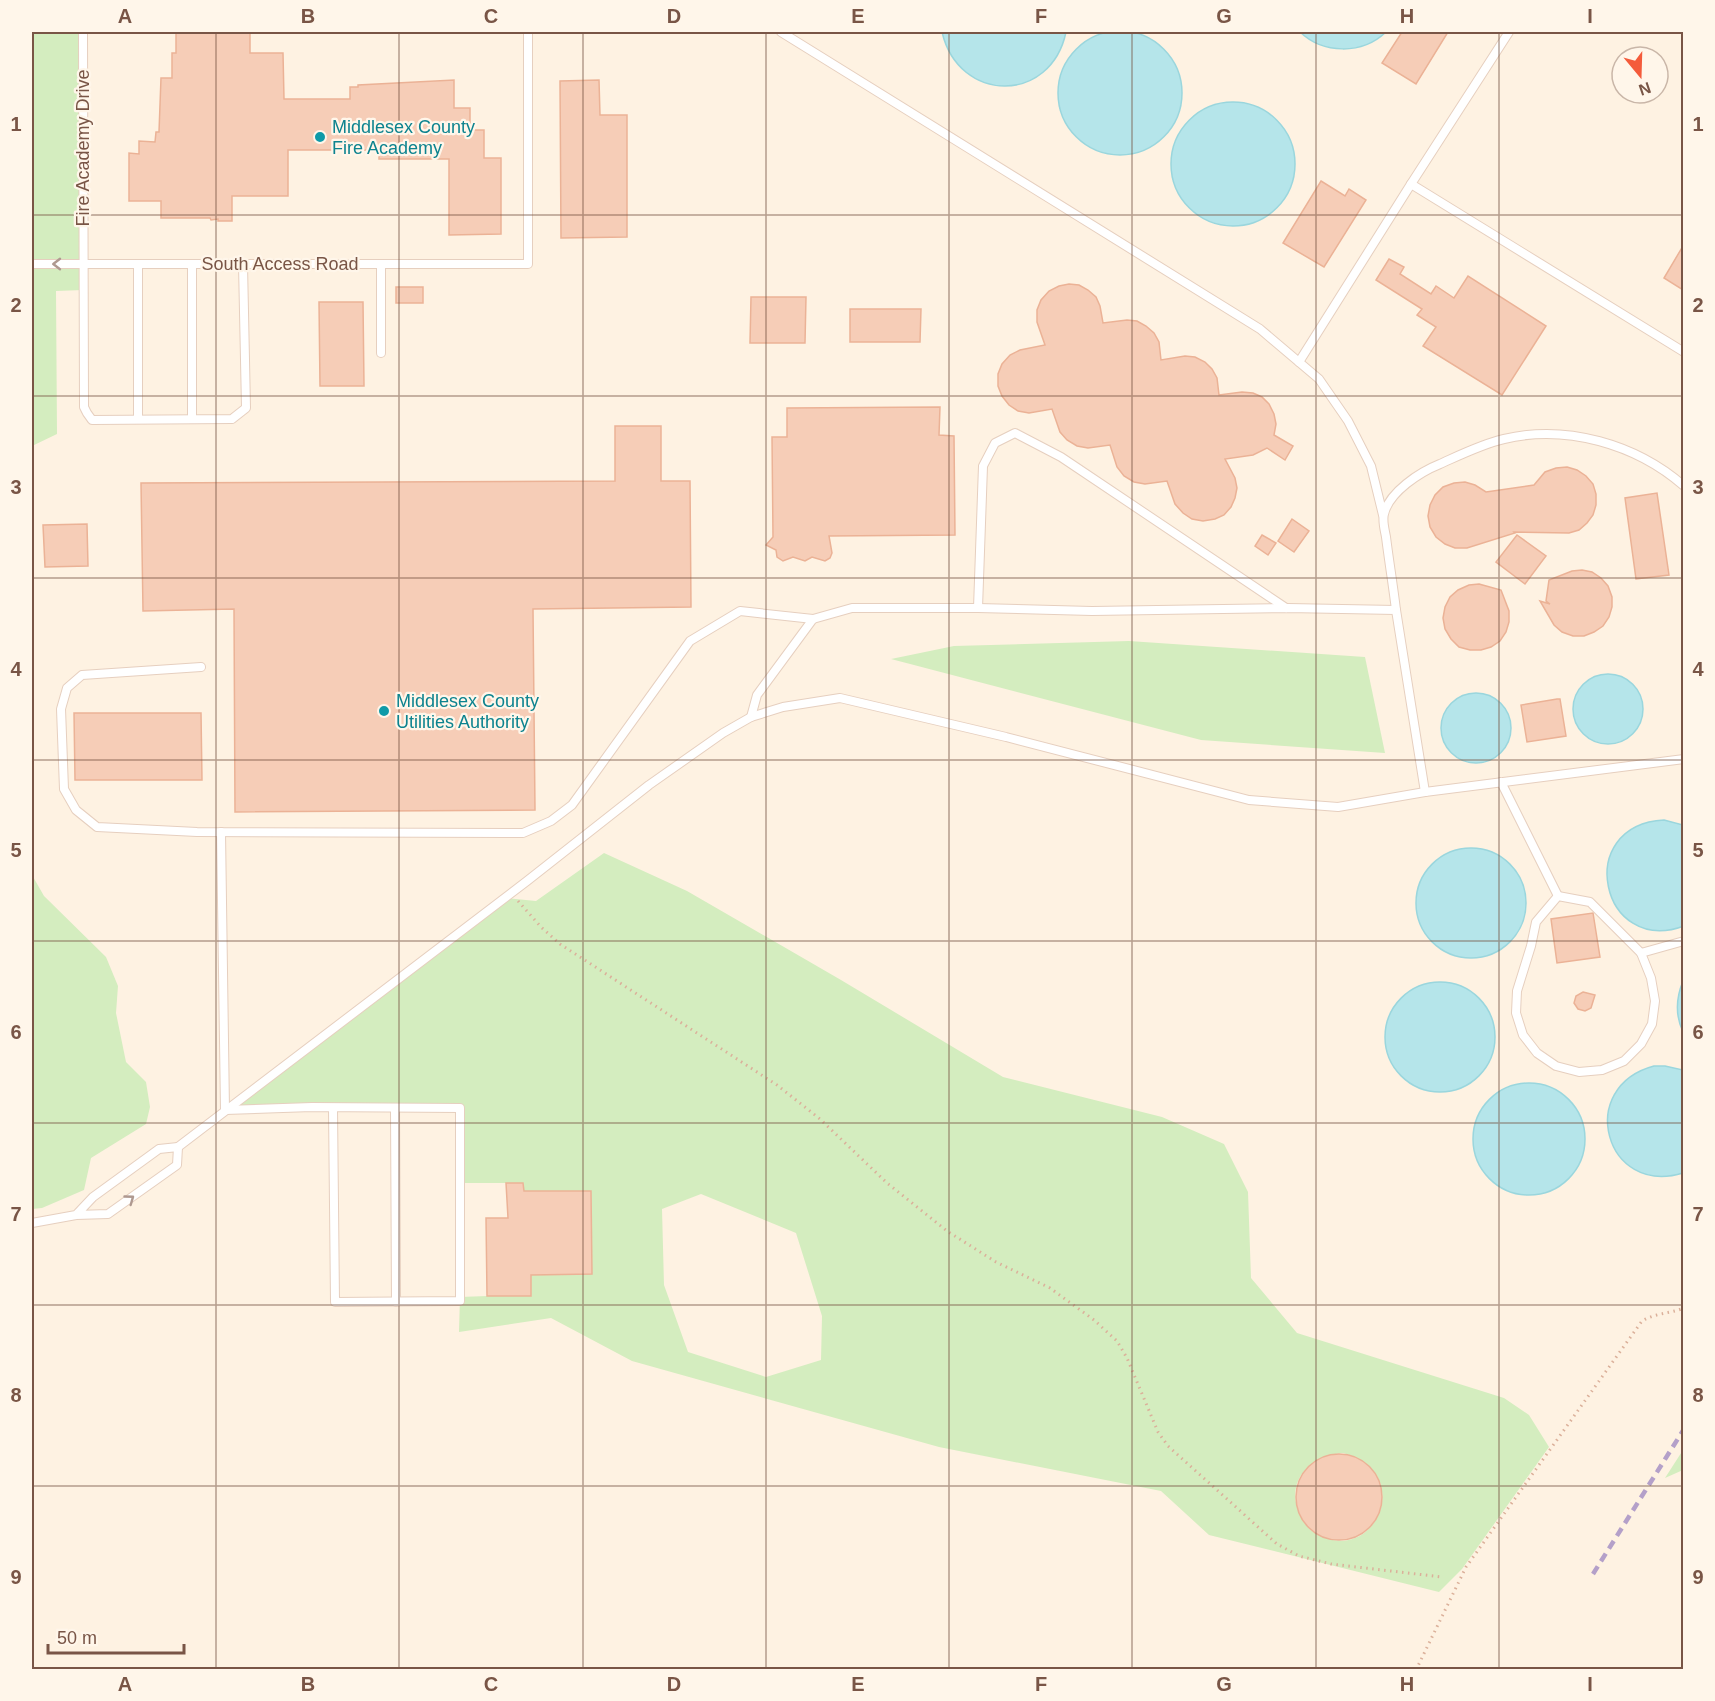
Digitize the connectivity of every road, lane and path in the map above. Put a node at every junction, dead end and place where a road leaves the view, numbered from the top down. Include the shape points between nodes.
1 (83, 32) edge
2 (528, 32) edge
3 (781, 32) edge
4 (1509, 32) edge
5 (1411, 184) junction
6 (32, 264) edge
7 (83, 264) junction
8 (138, 264) junction
9 (192, 264) junction
10 (243, 264) junction
11 (381, 264) junction
12 (1683, 352) edge
13 (381, 353) dead end
14 (1299, 362) junction
15 (138, 419) junction
16 (192, 419) junction
17 (1683, 486) edge
18 (1383, 515) junction
19 (978, 608) junction
20 (1288, 608) junction
21 (1396, 610) junction
22 (813, 619) junction
23 (201, 667) dead end
24 (752, 717) junction
25 (1683, 759) edge
26 (1501, 782) junction
27 (1425, 792) junction
28 (221, 832) junction
29 (511, 893) junction
30 (1558, 896) junction
31 (1683, 941) edge
32 (1641, 953) junction
33 (333, 1108) junction
34 (395, 1108) junction
35 (225, 1110) junction
36 (178, 1147) junction
37 (76, 1215) junction
38 (32, 1223) edge
39 (396, 1302) junction
40 (1683, 1308) edge
41 (1442, 1576) dead end
42 (1416, 1670) edge

1 - 7 lane, Fire Academy Drive
2 - 11 lane, South Access Road via 528,264
3 - 14 lane via 1260,329
4 - 5 lane
5 - 12 lane
5 - 14 lane
7 -> 6 lane, South Access Road
7 - 8 lane, South Access Road
7 - 15 lane, Fire Academy Drive via 84,407 92,420
8 - 9 lane, South Access Road
8 - 15 lane
9 - 10 lane, South Access Road
9 - 16 lane
10 - 11 lane, South Access Road
10 - 16 lane via 246,408 232,418
11 - 13 lane
14 - 18 lane via 1319,379 1348,421 1371,466
15 - 16 lane
17 - 18 lane via 1646,460 1612,444 1571,436 1536,435 1503,439 1424,471 1396,494
18 - 21 lane
19 - 20 lane
19 - 20 lane via 983,466 995,442 1016,433 1061,457
19 - 22 lane via 852,608
20 - 21 lane
21 - 27 lane
22 - 24 lane via 757,695
22 - 28 lane via 740,611 690,641 572,804 551,821 523,833
23 - 28 lane via 82,675 67,688 61,709 64,789 76,810 97,827
24 - 27 lane via 783,706 840,698 1248,801 1338,807
24 - 29 lane via 649,785
25 - 26 lane
26 - 27 lane
26 - 30 lane
28 - 35 lane
29 - 35 lane
29 - 41 path via 560,944 777,1085 947,1231 996,1262 1050,1288 1094,1320 1117,1341 1127,1358 1158,1432 1168,1446 1277,1544 1299,1556 1331,1564
30 - 32 lane via 1590,902
30 - 32 lane via 1536,922 1517,991 1516,1013 1523,1035 1537,1053 1556,1066 1602,1070 1624,1060 1641,1044 1652,1024 1655,1000
31 - 32 lane
33 - 34 lane
33 - 35 lane
33 - 39 lane via 335,1302
34 - 39 lane
34 - 39 lane via 460,1108 461,1183 460,1301
35 - 36 lane
36 - 37 lane via 159,1149 101,1191
37 -> 36 lane via 108,1214 177,1165
37 - 38 lane
40 - 42 path via 1653,1314 1642,1321 1466,1567

